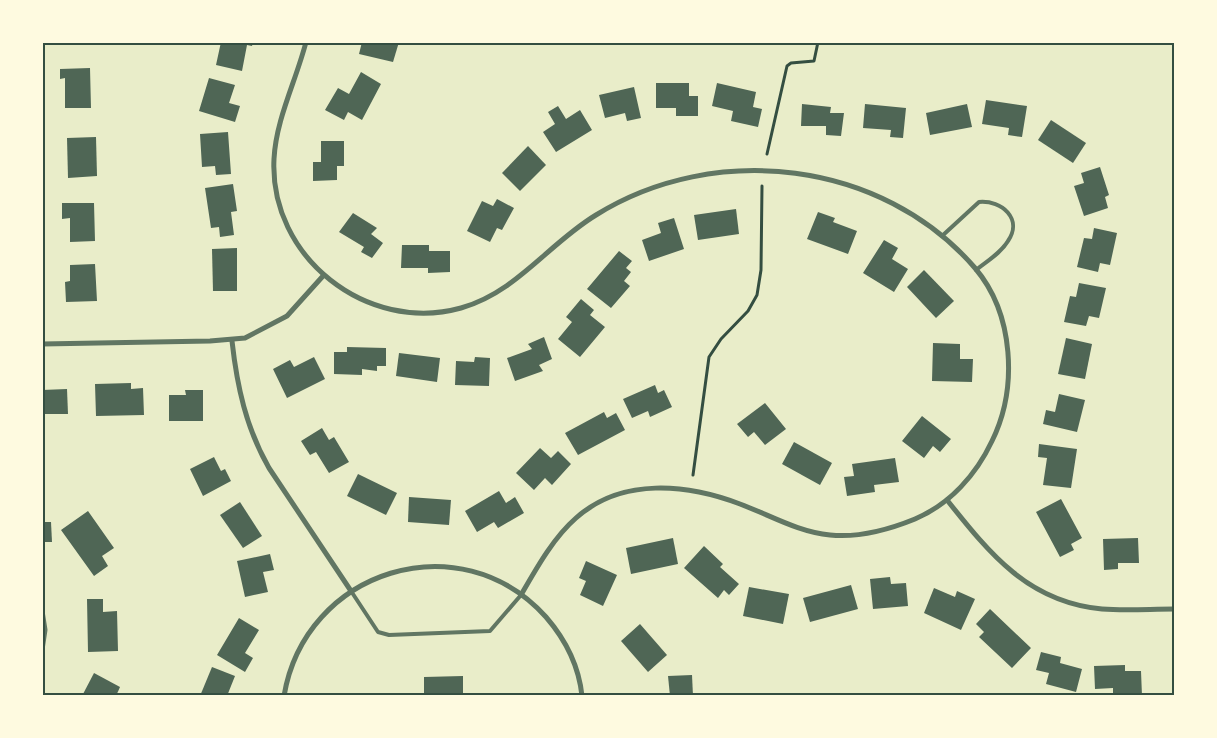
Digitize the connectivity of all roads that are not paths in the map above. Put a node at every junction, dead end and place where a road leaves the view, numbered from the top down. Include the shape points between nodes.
1 (306, 42) edge
2 (942, 236) junction
3 (976, 270) junction
4 (323, 276) junction
5 (232, 341) junction
6 (42, 344) edge
7 (947, 500) junction
8 (351, 591) junction
9 (521, 595) junction
10 (1174, 609) edge
11 (42, 611) edge
12 (42, 650) edge
13 (284, 696) edge
14 (582, 696) edge

1 - 4 street via 280,122 274,173 280,205 290,230 304,254
2 - 3 street
2 - 3 lane via 979,202 997,203 1005,208 1012,234 1000,250
2 - 4 street via 900,208 846,184 790,172 722,171 661,184 621,200 570,233 513,283 462,308 431,313 398,311 369,302
3 - 7 street via 991,294 1004,332 1008,388 992,442 977,466
4 - 5 street via 287,316 260,333
5 - 6 street
5 - 8 street via 242,407 257,447
7 - 9 street via 923,515 880,531 839,536 786,524 703,492 649,488 630,491 592,506 578,516 565,529
7 - 10 street via 1002,565 1049,594 1101,609
8 - 9 street via 388,574 436,567 484,576
8 - 9 lane via 378,632 389,635 490,631
8 - 13 street via 326,612 306,637 294,660
9 - 14 street via 540,611 559,635 573,662
11 - 12 street via 46,630

